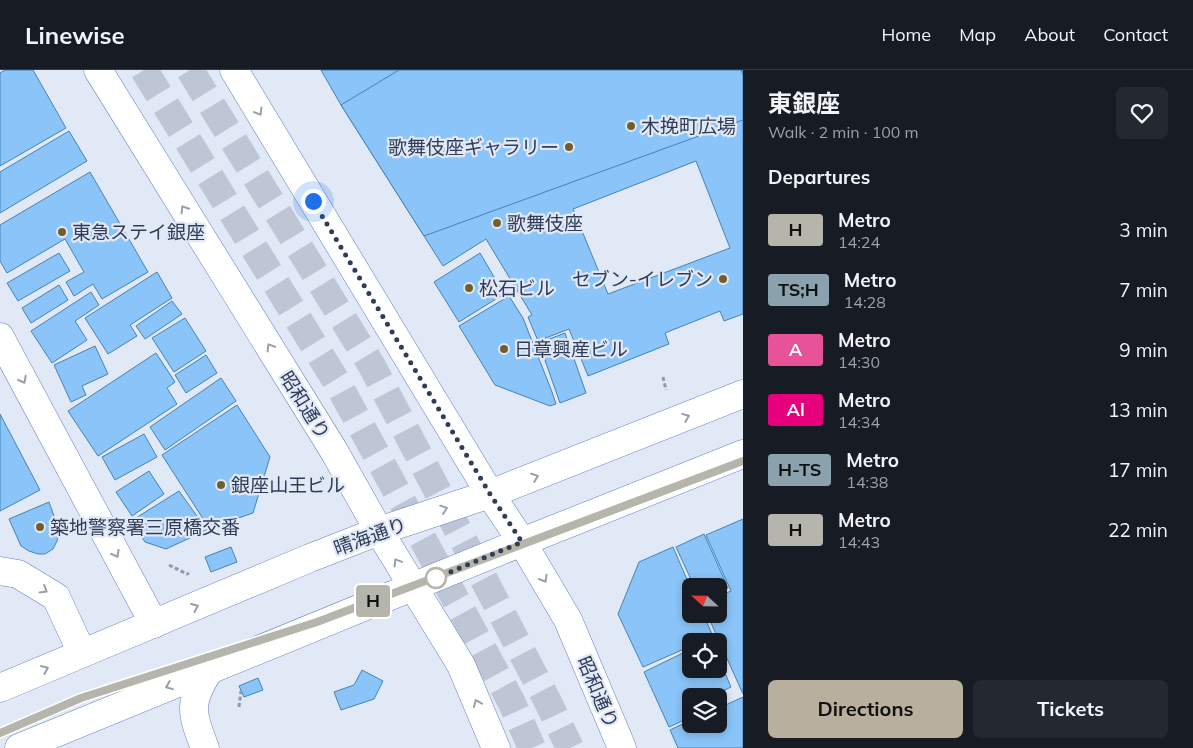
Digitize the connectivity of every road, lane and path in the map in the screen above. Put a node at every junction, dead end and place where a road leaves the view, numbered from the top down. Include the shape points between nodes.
1 (98, 70) edge
2 (234, 70) edge
3 (0, 337) edge
4 (663, 377) dead end
5 (666, 390) dead end
6 (743, 394) edge
7 (743, 454) edge
8 (490, 494) junction
9 (379, 532) junction
10 (522, 542) junction
11 (169, 565) dead end
12 (0, 571) edge
13 (194, 571) dead end
14 (412, 587) junction
15 (154, 624) junction
16 (82, 653) junction
17 (210, 669) junction
18 (0, 688) edge
19 (241, 690) dead end
20 (239, 706) dead end
21 (201, 745) edge
22 (20, 748) edge
23 (496, 748) edge
24 (622, 748) edge

9 -> 1 main road, 昭和通り via 334,451
2 -> 8 main road, 昭和通り
3 -> 15 main road
4 - 5 path
8 -> 6 main road, 晴海通り
7 - 10 main road
9 -> 8 main road, 晴海通り
8 - 10 main road, 昭和通り
14 -> 9 main road, 昭和通り
15 -> 9 main road, 晴海通り
10 - 14 main road
10 -> 24 main road, 昭和通り via 568,620
11 - 13 path via 187,574
12 -> 16 main road via 18,574 56,597
14 - 17 main road
23 -> 14 main road, 昭和通り via 460,665
15 - 16 main road, 晴海通り
18 -> 16 main road, 晴海通り
17 - 21 main road via 199,687 194,704 195,725
17 -> 22 main road
19 - 20 path

